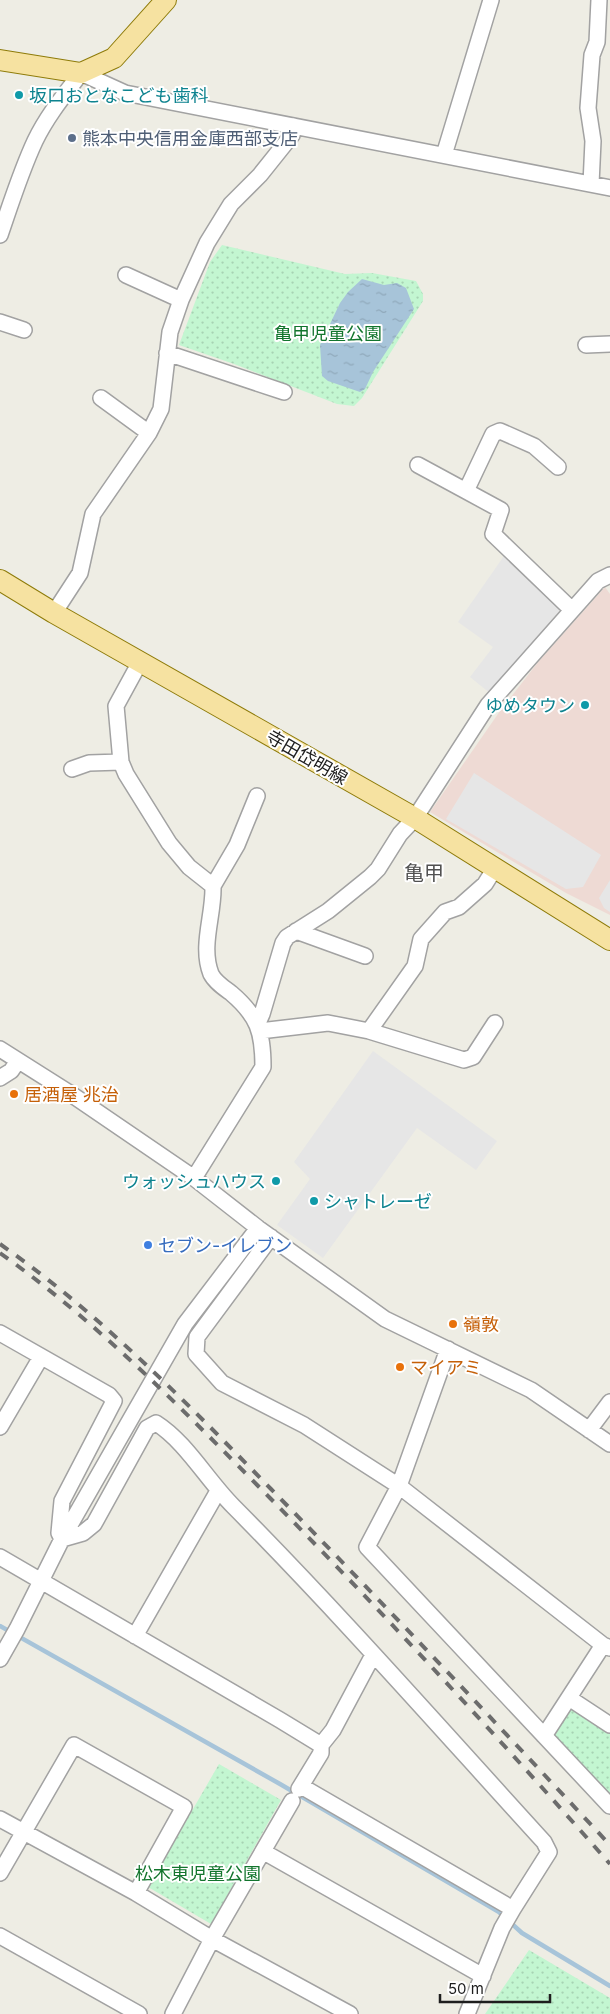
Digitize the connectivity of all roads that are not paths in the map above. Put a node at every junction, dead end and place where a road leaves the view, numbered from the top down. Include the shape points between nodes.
1 (166, 0) edge
2 (491, 0) edge
3 (599, 0) edge
4 (0, 60) edge
5 (81, 73) junction
6 (294, 126) junction
7 (444, 155) junction
8 (591, 184) junction
9 (609, 184) edge
10 (0, 235) edge
11 (126, 275) dead end
12 (181, 300) junction
13 (0, 322) edge
14 (24, 330) dead end
15 (610, 344) edge
16 (586, 345) dead end
17 (167, 353) junction
18 (284, 392) dead end
19 (101, 398) dead end
20 (149, 433) junction
21 (418, 465) dead end
22 (558, 467) dead end
23 (466, 491) junction
24 (610, 575) edge
25 (0, 580) edge
26 (572, 610) junction
27 (54, 613) junction
28 (140, 662) junction
29 (121, 762) junction
30 (72, 768) dead end
31 (257, 796) dead end
32 (415, 818) junction
33 (495, 868) junction
34 (213, 886) junction
35 (296, 930) junction
36 (610, 940) edge
37 (365, 956) dead end
38 (495, 1023) dead end
39 (259, 1027) junction
40 (368, 1032) junction
41 (0, 1049) edge
42 (18, 1061) junction
43 (0, 1078) edge
44 (194, 1178) junction
45 (258, 1228) junction
46 (271, 1237) junction
47 (0, 1333) edge
48 (448, 1349) junction
49 (41, 1357) junction
50 (610, 1402) edge
51 (0, 1427) edge
52 (589, 1430) junction
53 (610, 1444) edge
54 (399, 1486) junction
55 (218, 1491) junction
56 (62, 1539) junction
57 (0, 1556) edge
58 (40, 1581) junction
59 (11, 1633) edge
60 (134, 1636) junction
61 (606, 1647) edge
62 (373, 1655) junction
63 (0, 1660) edge
64 (569, 1698) junction
65 (610, 1725) edge
66 (544, 1736) junction
67 (320, 1745) junction
68 (297, 1792) junction
69 (610, 1806) edge
70 (0, 1820) edge
71 (24, 1832) junction
72 (264, 1852) junction
73 (0, 1873) edge
74 (136, 1893) junction
75 (511, 1912) junction
76 (0, 1936) edge
77 (212, 1939) junction
78 (483, 1976) junction
79 (139, 2014) edge
80 (173, 2014) edge
81 (350, 2014) edge
82 (467, 2014) edge

1 - 5 main road via 114,58
2 - 7 street
3 - 8 street via 588,108 593,141
4 - 5 main road
5 - 6 street via 125,94
5 - 10 street via 36,140
6 - 7 street
6 - 12 street via 292,134 260,176 231,204 206,243
7 - 8 street
8 - 9 street
11 - 12 street
12 - 17 street
13 - 14 street
15 - 16 street
17 - 18 street
17 - 20 street via 161,409
19 - 20 street
20 - 27 street via 93,514 80,573
21 - 23 street
22 - 23 street via 534,446 500,431 493,434
23 - 26 street via 501,510 493,534
24 - 26 street via 598,581
25 - 27 main road, 寺田岱明線
26 - 32 street via 488,705
27 - 28 main road, 寺田岱明線
28 - 29 street via 116,706
28 - 32 main road, 寺田岱明線
29 - 30 street via 88,763
29 - 34 street via 169,843 189,868
31 - 34 street via 237,845
32 - 33 main road, 寺田岱明線
32 - 35 street via 370,877 328,912
33 - 36 main road, 寺田岱明線
33 - 40 street via 485,884 459,907 445,912 421,939 415,966
34 - 39 street via 207,950 212,975 239,1000
35 - 37 street
35 - 39 street via 283,943
38 - 40 street via 474,1057 464,1060
39 - 40 street via 328,1023
39 - 44 street via 263,1067
41 - 42 street
42 - 43 street
42 - 44 street
44 - 45 street
45 - 46 street
45 - 56 street via 186,1324
46 - 48 street via 385,1319
46 - 54 street via 197,1337 196,1354 222,1384 304,1425
47 - 49 street
48 - 52 street via 531,1390
48 - 54 street
49 - 51 street
49 - 56 street via 109,1395 114,1401 62,1501 59,1533
50 - 52 street
52 - 53 street
54 - 61 street
54 - 66 street via 367,1547
55 - 56 street via 169,1431 156,1423 147,1428 94,1524 82,1533
55 - 60 street
55 - 62 street
56 - 58 street
57 - 58 street
58 - 59 street
58 - 60 street
59 - 63 street
60 - 67 street
61 - 64 street
62 - 67 street via 332,1730
62 - 75 street via 550,1852
64 - 65 street
64 - 66 street
66 - 69 street
67 - 68 street via 321,1753
68 - 72 street
68 - 75 street
70 - 71 street
71 - 73 street
71 - 74 street
71 - 74 street via 74,1745 184,1807
72 - 77 street
72 - 78 street
74 - 77 street
75 - 78 street
76 - 79 street
77 - 80 street
77 - 81 street
78 - 82 street

